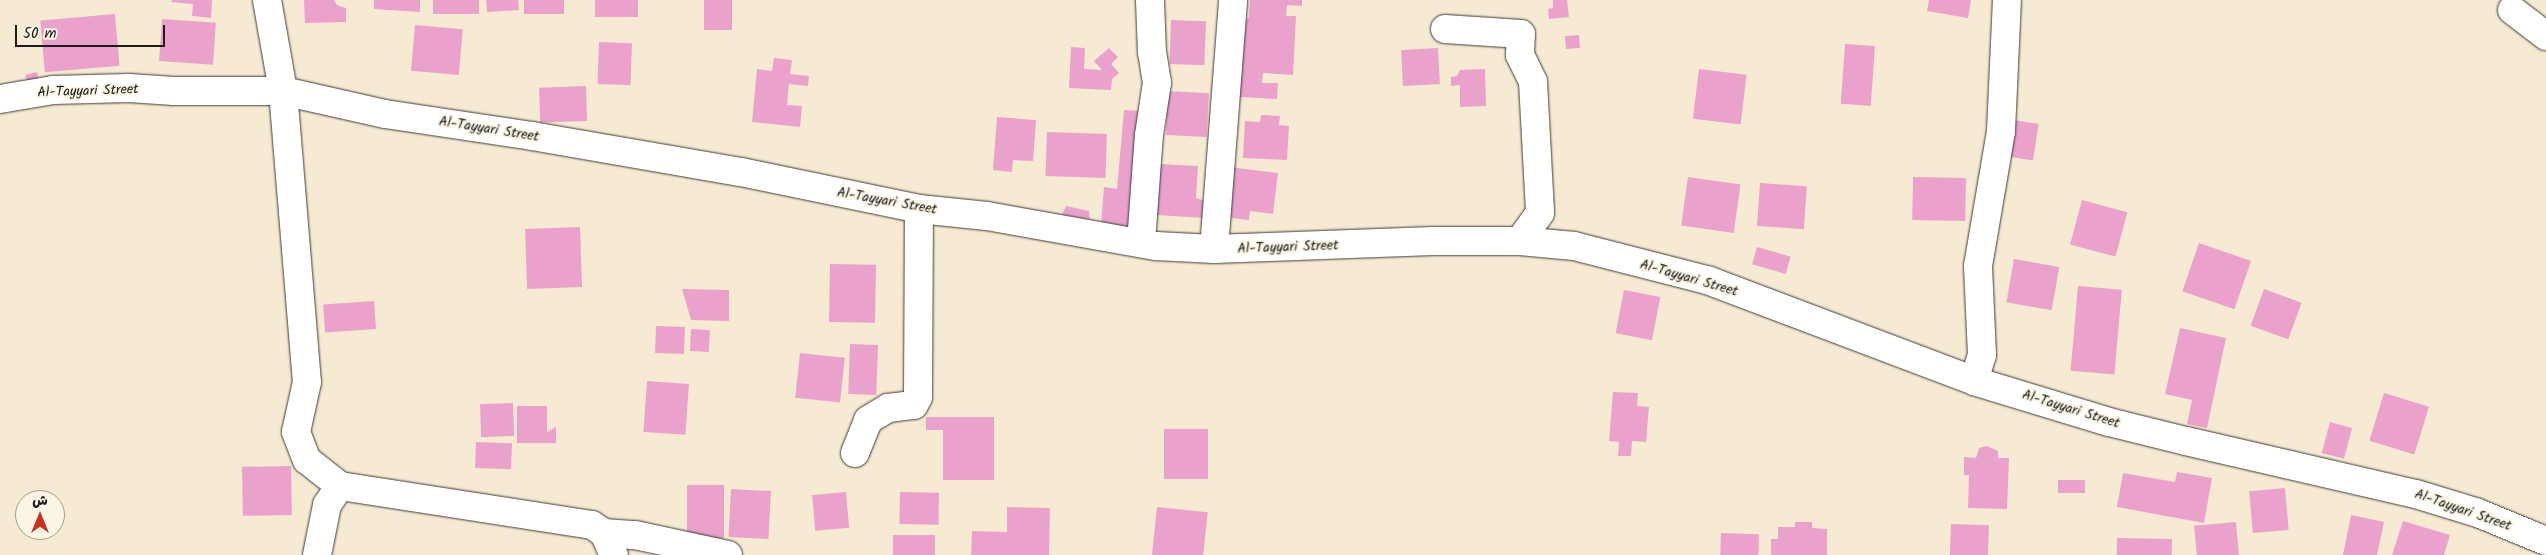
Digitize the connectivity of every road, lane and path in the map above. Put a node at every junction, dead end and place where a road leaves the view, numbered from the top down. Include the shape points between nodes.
1 (267, 0) edge
2 (1150, 0) edge
3 (1233, 0) edge
4 (2007, 0) edge
5 (2512, 10) dead end
6 (1445, 29) dead end
7 (2546, 36) edge
8 (283, 91) junction
9 (0, 99) edge
10 (919, 208) junction
11 (1520, 241) junction
12 (1141, 243) junction
13 (1214, 249) junction
14 (1974, 381) junction
15 (856, 454) dead end
16 (340, 486) junction
17 (609, 544) edge
18 (2540, 545) edge
19 (317, 555) edge
20 (728, 555) edge

1 - 8 street
2 - 12 street via 1157,82 1149,135
3 - 13 street
4 - 14 street via 2001,131 1978,266 1982,354
5 - 7 street
6 - 11 street via 1521,34 1520,55 1532,82 1540,212
8 - 9 street, Al-Tayyari Street via 53,90
8 - 10 street, Al-Tayyari Street via 385,114 741,172
8 - 16 street via 307,382 296,432 306,460
10 - 12 street, Al-Tayyari Street via 987,216
10 - 15 street via 918,398 914,406 888,408 868,420
11 - 13 street, Al-Tayyari Street
11 - 14 street, Al-Tayyari Street via 1574,246 1710,281
12 - 13 street, Al-Tayyari Street
14 - 18 street, Al-Tayyari Street via 2186,442 2416,494 2478,513
16 - 17 street via 592,526
16 - 19 street via 327,505
17 - 20 street via 635,535

